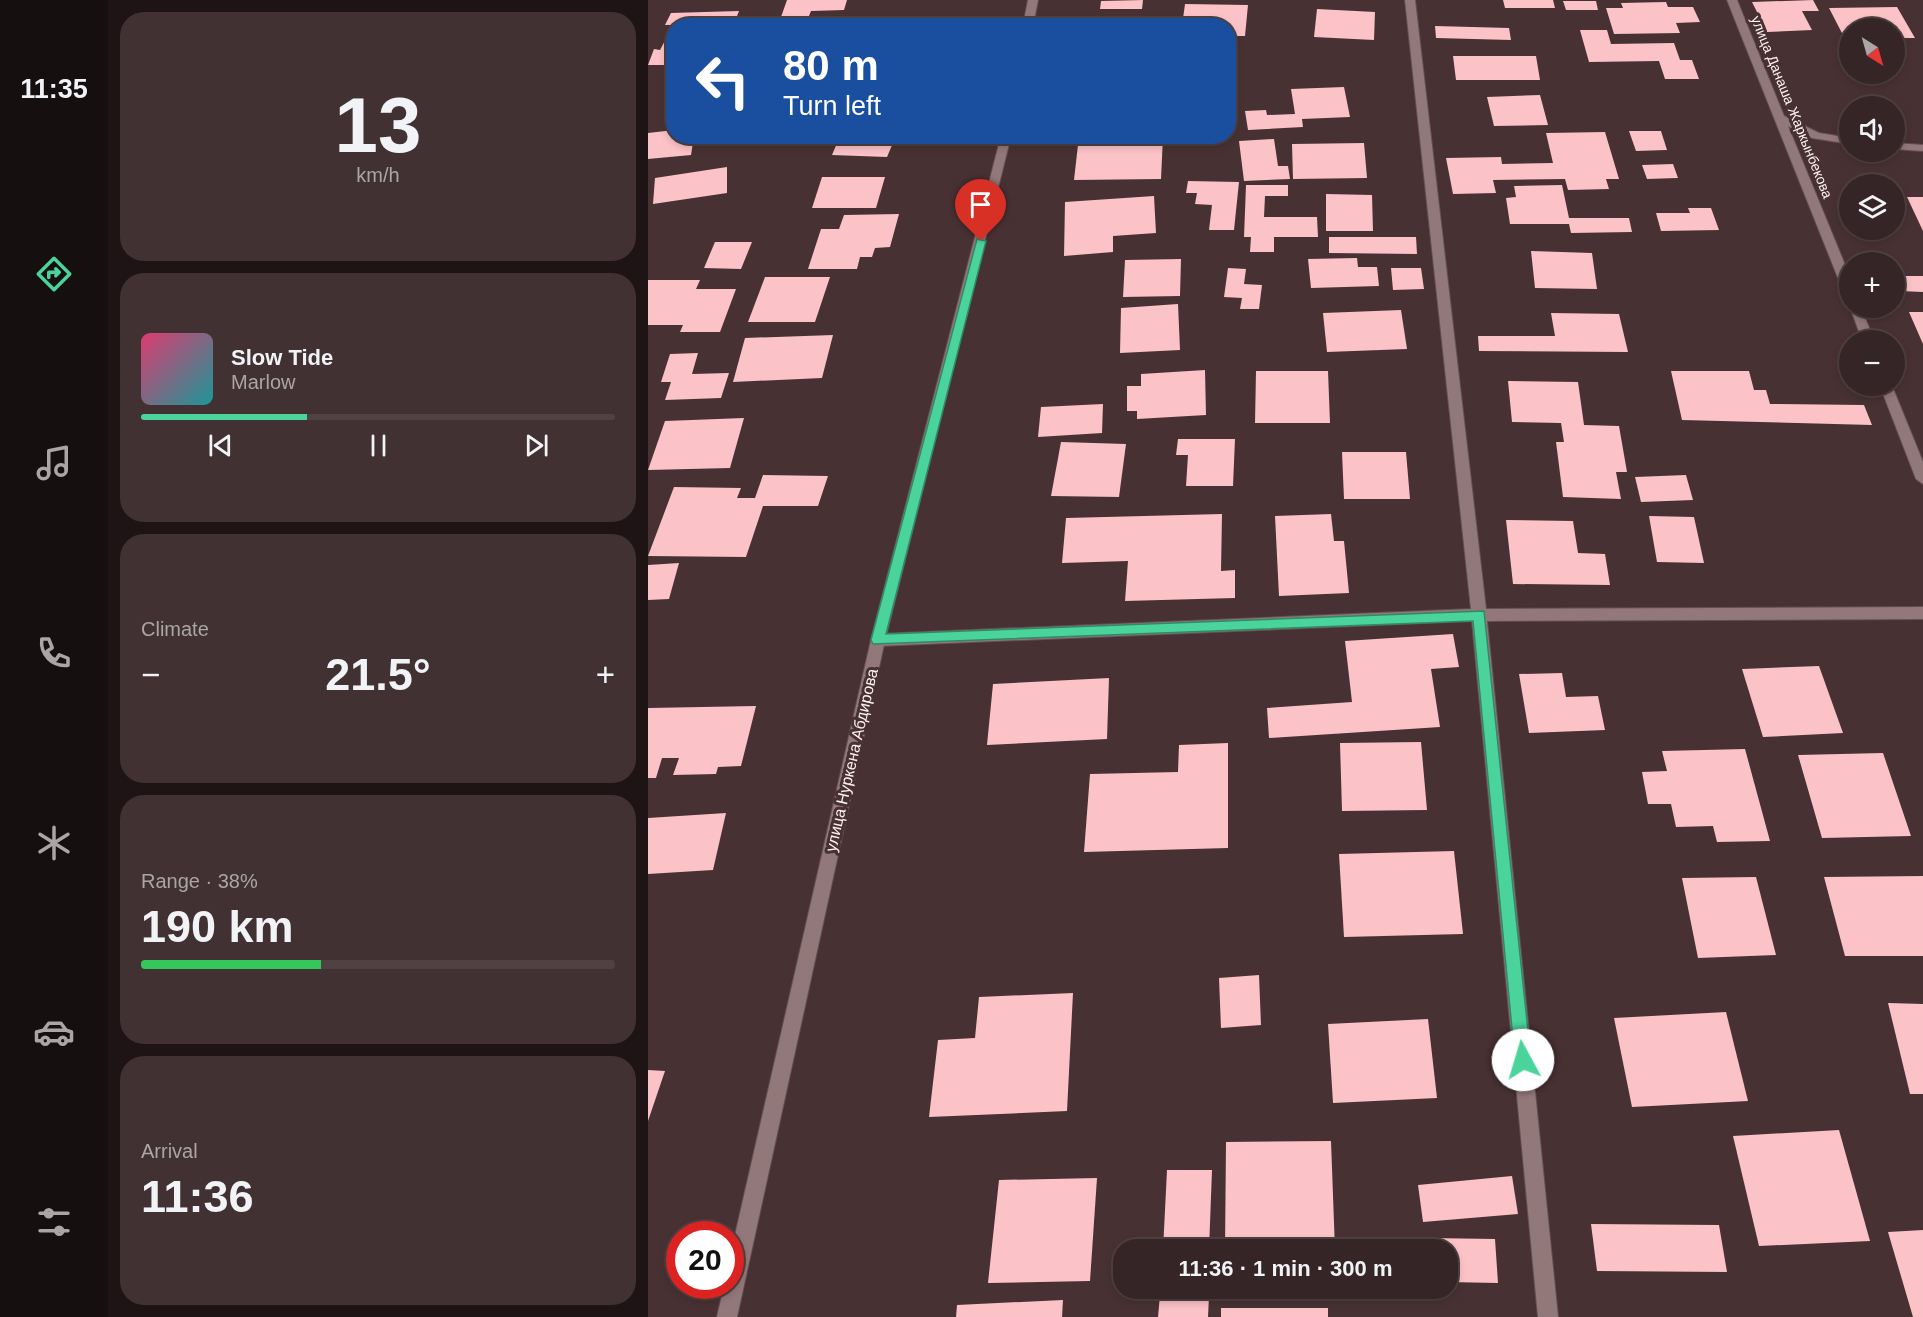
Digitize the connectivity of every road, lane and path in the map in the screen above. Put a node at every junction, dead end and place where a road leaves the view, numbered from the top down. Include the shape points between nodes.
1 (1033, 0) edge
2 (1410, 0) edge
3 (1732, 0) edge
4 (1030, 18) edge
5 (1780, 118) junction
6 (1839, 139) edge
7 (1004, 144) edge
8 (1905, 147) edge
9 (1923, 148) edge
10 (1839, 266) edge
11 (1890, 396) edge
12 (1923, 479) edge
13 (1923, 613) edge
14 (1479, 615) junction
15 (878, 640) junction
16 (727, 1317) edge
17 (1548, 1317) edge

1 - 4 street
2 - 14 street
3 - 5 street, улица Данаша Жаркынбекова
5 - 6 street via 1816,136
5 - 10 street, улица Данаша Жаркынбекова
7 - 15 street, улица Нуркена Абдирова
8 - 9 street
11 - 12 street
13 - 14 street
14 - 15 street
14 - 17 street
15 - 16 street, улица Нуркена Абдирова

